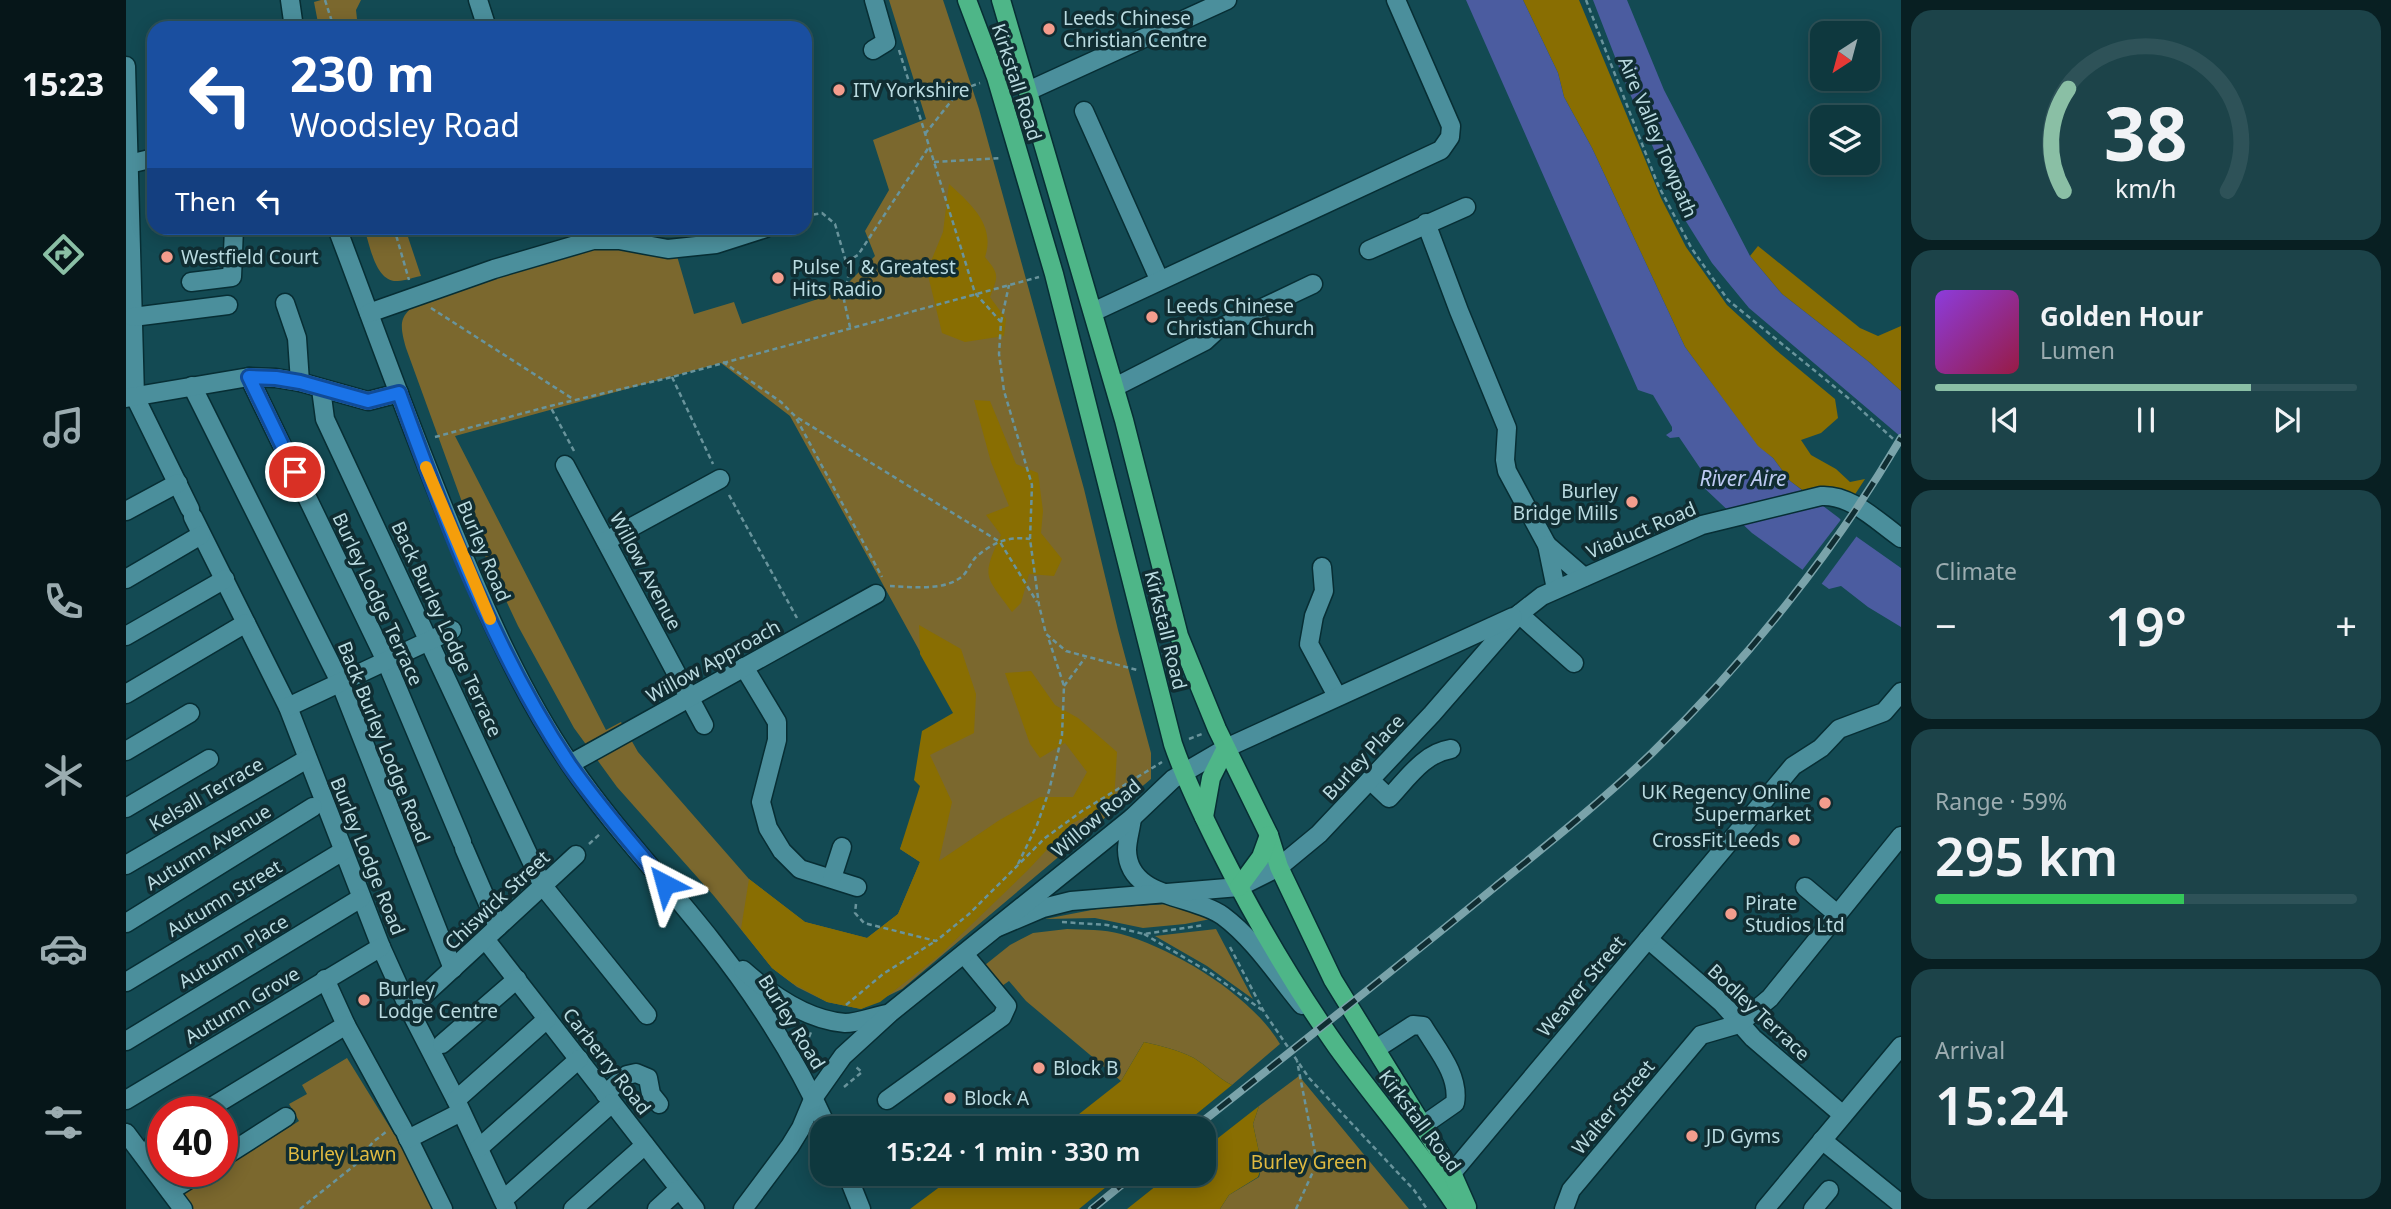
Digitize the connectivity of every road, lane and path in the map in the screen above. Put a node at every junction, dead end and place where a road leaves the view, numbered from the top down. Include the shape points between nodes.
1 (290, 0) edge
2 (325, 0) edge
3 (478, 0) edge
4 (874, 0) edge
5 (967, 0) edge
6 (1001, 0) edge
7 (1227, 0) edge
8 (1396, 0) edge
9 (1587, 0) edge
10 (293, 21) edge
11 (332, 21) edge
12 (485, 21) edge
13 (873, 50) dead end
14 (900, 53) dead end
15 (126, 66) edge
16 (996, 77) junction
17 (1028, 91) junction
18 (1084, 111) dead end
19 (925, 134) junction
20 (929, 147) junction
21 (147, 160) edge
22 (129, 164) junction
23 (128, 193) edge
24 (1466, 206) dead end
25 (812, 215) edge
26 (1426, 223) junction
27 (234, 235) edge
28 (340, 235) edge
29 (396, 235) edge
30 (744, 235) edge
31 (1369, 250) dead end
32 (846, 262) junction
33 (1054, 274) junction
34 (1159, 279) junction
35 (191, 282) dead end
36 (1313, 284) dead end
37 (1009, 285) junction
38 (975, 293) junction
39 (414, 297) junction
40 (285, 303) dead end
41 (228, 305) dead end
42 (1093, 312) junction
43 (369, 313) junction
44 (130, 314) edge
45 (1000, 322) junction
46 (850, 327) junction
47 (723, 362) junction
48 (249, 377) junction
49 (672, 377) junction
50 (300, 382) junction
51 (192, 386) junction
52 (1115, 387) junction
53 (321, 388) junction
54 (399, 393) junction
55 (130, 398) edge
56 (573, 399) junction
57 (550, 405) junction
58 (795, 416) junction
59 (417, 442) junction
60 (1901, 446) edge
61 (565, 465) joint
62 (720, 479) junction
63 (178, 483) junction
64 (126, 512) edge
65 (201, 535) junction
66 (1901, 538) edge
67 (1030, 539) junction
68 (606, 541) junction
69 (1000, 541) junction
70 (1547, 545) junction
71 (1322, 567) dead end
72 (1584, 577) junction
73 (126, 579) edge
74 (225, 579) junction
75 (1556, 589) junction
76 (876, 594) dead end
77 (1039, 605) junction
78 (1519, 614) junction
79 (246, 623) junction
80 (452, 630) dead end
81 (805, 633) junction
82 (1046, 634) junction
83 (126, 636) edge
84 (430, 640) junction
85 (1449, 644) junction
86 (1086, 656) junction
87 (386, 661) junction
88 (1574, 663) dead end
89 (744, 667) junction
90 (1472, 669) junction
91 (1155, 673) junction
92 (340, 682) junction
93 (1064, 686) junction
94 (1901, 692) edge
95 (126, 694) edge
96 (1337, 696) junction
97 (690, 697) junction
98 (288, 707) junction
99 (190, 713) dead end
100 (704, 725) dead end
101 (1217, 729) junction
102 (1172, 744) junction
103 (1226, 748) junction
104 (1451, 749) dead end
105 (126, 751) edge
106 (209, 759) dead end
107 (307, 759) junction
108 (570, 764) junction
109 (1183, 774) junction
110 (1370, 780) junction
111 (313, 807) dead end
112 (126, 808) edge
113 (1203, 817) junction
114 (1132, 818) junction
115 (614, 821) junction
116 (1269, 835) junction
117 (1901, 836) edge
118 (842, 847) dead end
119 (343, 851) junction
120 (576, 855) joint
121 (126, 865) edge
122 (1279, 867) junction
123 (1016, 868) junction
124 (832, 878) junction
125 (543, 886) junction
126 (857, 887) joint
127 (1239, 887) junction
128 (1805, 887) dead end
129 (1162, 894) junction
130 (361, 898) junction
131 (1837, 914) junction
132 (1054, 922) dead end
133 (126, 923) edge
134 (1205, 925) dead end
135 (998, 927) junction
136 (492, 933) junction
137 (1144, 934) junction
138 (1647, 939) junction
139 (712, 941) junction
140 (936, 941) junction
141 (381, 947) junction
142 (964, 954) junction
143 (453, 969) junction
144 (325, 979) junction
145 (517, 979) junction
146 (126, 982) edge
147 (1722, 1003) junction
148 (409, 1009) junction
149 (1264, 1012) dead end
150 (890, 1013) junction
151 (647, 1015) dead end
152 (547, 1019) junction
153 (831, 1019) junction
154 (1740, 1024) junction
155 (345, 1025) junction
156 (1701, 1035) junction
157 (126, 1041) edge
158 (442, 1044) dead end
159 (1901, 1046) edge
160 (1338, 1047) junction
161 (1377, 1049) junction
162 (579, 1059) junction
163 (1297, 1060) dead end
164 (862, 1072) dead end
165 (840, 1090) dead end
166 (229, 1096) edge
167 (814, 1097) junction
168 (609, 1098) junction
169 (126, 1100) edge
170 (887, 1100) dead end
171 (659, 1104) dead end
172 (458, 1106) junction
173 (1843, 1115) junction
174 (822, 1116) edge
175 (286, 1117) dead end
176 (1422, 1126) junction
177 (404, 1131) junction
178 (127, 1138) edge
179 (1822, 1140) junction
180 (645, 1145) junction
181 (238, 1148) edge
182 (479, 1148) junction
183 (1447, 1179) junction
184 (852, 1186) edge
185 (176, 1187) edge
186 (679, 1189) junction
187 (1829, 1190) dead end
188 (170, 1191) junction
189 (1898, 1197) edge
190 (505, 1205) edge
191 (1769, 1207) edge
192 (183, 1209) edge
193 (300, 1209) edge
194 (443, 1209) edge
195 (573, 1209) edge
196 (657, 1209) edge
197 (695, 1209) edge
198 (743, 1209) edge
199 (861, 1209) edge
200 (1296, 1209) edge
201 (1458, 1209) edge
202 (1468, 1209) edge
203 (1564, 1209) edge
204 (1813, 1209) edge

1 - 10 street
2 - 11 path
3 - 12 street
4 - 13 street via 886,43
5 - 16 main road, Kirkstall Road
6 - 17 main road, Kirkstall Road
7 - 17 street
8 - 34 street via 1451,126 1441,150
9 - 60 path, Aire Valley Towpath via 1658,185 1692,250 1728,300
14 - 19 path
15 - 22 street
16 - 19 path via 960,90
16 - 33 main road, Kirkstall Road
17 - 42 main road, Kirkstall Road
18 - 34 street
19 - 20 path
20 - 32 path via 858,255
20 - 38 path
21 - 22 street
22 - 23 street
23 - 44 street
24 - 26 street
25 - 32 path via 822,213 835,224
26 - 31 street
26 - 70 street via 1507,428 1507,471
27 - 35 street via 232,277
28 - 43 street, Burley Road
29 - 39 path
30 - 39 street via 716,244 668,249 593,240
32 - 46 path via 849,272 844,300
33 - 37 path
33 - 91 main road, Kirkstall Road
34 - 42 street
36 - 52 street via 1218,329 1205,341
37 - 38 path
37 - 45 path
38 - 45 path
38 - 46 path
39 - 43 street
39 - 56 path
40 - 50 street via 297,338
41 - 44 street
42 - 52 main road, Kirkstall Road
43 - 54 street, Burley Road
44 - 55 street
45 - 67 path via 1004,391 1032,485
46 - 47 path
47 - 49 path
47 - 58 path
48 - 50 street
48 - 51 street
48 - 87 street, Burley Lodge Terrace
49 - 56 path
49 - 62 path
50 - 53 street
51 - 55 street
51 - 92 street, Back Burley Lodge Road
52 - 101 main road, Kirkstall Road via 1179,636
53 - 54 street via 368,401
53 - 84 street, Back Burley Lodge Terrace via 325,419
54 - 59 street, Burley Road
55 - 63 street, Burley Lodge Road
56 - 57 path
57 - 59 path
57 - 61 path via 577,457
58 - 69 path
58 - 69 path via 887,586 946,584 961,578 975,558
59 - 108 street, Burley Road via 487,614
61 - 68 street, Willow Avenue
62 - 68 street
62 - 81 path
63 - 64 street
63 - 65 street, Burley Lodge Road
65 - 73 street
65 - 74 street, Burley Lodge Road
66 - 72 street, Viaduct Road via 1842,500 1821,496 1702,525
67 - 69 path
67 - 77 path
68 - 97 street, Willow Avenue
69 - 77 path
70 - 72 street
70 - 75 street
71 - 96 street via 1324,591 1309,645
72 - 75 street, Viaduct Road
74 - 79 street, Burley Lodge Road
74 - 83 street
75 - 78 street, Viaduct Road
76 - 81 street, Willow Approach
77 - 82 path
78 - 85 street
78 - 88 street
78 - 90 street, Burley Place
79 - 95 street
79 - 98 street, Burley Lodge Road
80 - 84 street
81 - 89 street, Willow Approach
82 - 86 path via 1066,651
82 - 93 path
84 - 87 street
84 - 125 street, Back Burley Lodge Terrace
85 - 90 street via 1466,657
85 - 96 street
86 - 91 path
86 - 93 path
87 - 92 street
87 - 136 street, Burley Lodge Terrace via 463,845
89 - 97 street, Willow Approach
89 - 124 street via 777,722 777,740 761,802 768,828 782,852 800,869
90 - 110 street, Burley Place
91 - 102 main road, Kirkstall Road
92 - 98 street
92 - 143 street, Back Burley Lodge Road
93 - 123 path via 1055,772
94 - 138 street, Weaver Street via 1884,712 1839,729 1821,748 1793,766
96 - 103 street
97 - 100 street, Willow Avenue
97 - 108 street, Willow Approach
98 - 107 street, Burley Lodge Road
99 - 105 street
101 - 102 path
101 - 103 main road, Kirkstall Road
102 - 109 main road, Kirkstall Road
102 - 123 path via 1164,760 1045,838
103 - 109 street, Willow Road
103 - 113 main road via 1211,778
103 - 116 main road, Kirkstall Road
104 - 110 street via 1430,756 1389,798
106 - 112 street
107 - 119 street, Burley Lodge Road
107 - 121 street, Kelsall Terrace
108 - 115 street, Burley Road
109 - 113 main road, Kirkstall Road
109 - 114 street, Willow Road
110 - 122 street, Burley Place via 1319,834
111 - 133 street, Autumn Avenue
113 - 127 main road, Kirkstall Road
114 - 129 street via 1129,864 1139,878
114 - 135 street, Willow Road
115 - 120 path, Chiswick Street
115 - 139 street, Burley Road via 648,862 692,900 707,920
116 - 122 main road, Kirkstall Road
116 - 127 main road via 1261,857
117 - 131 street
118 - 124 street
119 - 130 street, Burley Lodge Road
119 - 146 street, Autumn Street
120 - 125 street, Chiswick Street
122 - 127 street, Burley Place
122 - 161 main road, Kirkstall Road via 1322,960
123 - 140 path
124 - 126 street
125 - 136 street, Chiswick Street
125 - 151 street, Back Burley Lodge Terrace
126 - 140 path via 855,913 864,923
127 - 129 street, Willow Road
127 - 160 main road, Kirkstall Road via 1292,980
128 - 131 street
129 - 135 street, Willow Road via 1071,901
129 - 160 street via 1198,903 1223,917
130 - 141 street, Burley Lodge Road
130 - 157 street, Autumn Place
131 - 154 street via 1770,998
132 - 137 path via 1107,925
134 - 137 path
135 - 142 street, Willow Road
136 - 143 street, Chiswick Street
136 - 145 street, Carberry Road
137 - 149 path via 1209,972
138 - 147 street, Bodley Terrace
138 - 183 street, Weaver Street
139 - 153 street via 765,990
139 - 167 street, Burley Road via 786,1047
140 - 153 path via 883,974
141 - 144 street, Autumn Grove
141 - 148 street, Burley Lodge Road
142 - 150 street, Willow Road
142 - 170 street via 1007,1006 1006,1011
143 - 148 street, Chiswick Street
144 - 155 street
144 - 169 street, Autumn Grove
145 - 152 street, Carberry Road
145 - 158 street
147 - 154 street, Bodley Terrace
147 - 156 street, Walter Street
148 - 172 street, Burley Lodge Road
150 - 153 street via 846,1023
150 - 167 street, Willow Road via 843,1056
152 - 162 street, Carberry Road
152 - 172 street
154 - 156 street
154 - 173 street, Bodley Terrace
155 - 166 street
155 - 177 street
156 - 203 street, Walter Street via 1571,1190
159 - 173 street
160 - 183 main road, Kirkstall Road
161 - 176 main road, Kirkstall Road
161 - 176 street via 1413,1025 1423,1026 1451,1073 1455,1102
162 - 168 street, Carberry Road
162 - 182 street
163 - 200 path via 1317,1163
164 - 165 path
167 - 174 street, Burley Road
167 - 198 street, Willow Road via 790,1146
168 - 171 street via 627,1075 636,1073 648,1078
168 - 180 street, Carberry Road
168 - 190 street
172 - 177 street
172 - 182 street, Burley Lodge Road
173 - 179 street
175 - 181 street
176 - 183 main road, Kirkstall Road
177 - 193 path via 373,1143 345,1174
177 - 194 street
178 - 188 street
179 - 189 street
179 - 191 street
180 - 186 street, Carberry Road
180 - 195 street
182 - 190 street, Burley Lodge Road
183 - 201 main road, Kirkstall Road
183 - 202 main road, Kirkstall Road
184 - 199 street
185 - 188 street
186 - 196 street
186 - 197 street, Carberry Road
187 - 204 street
188 - 192 street

